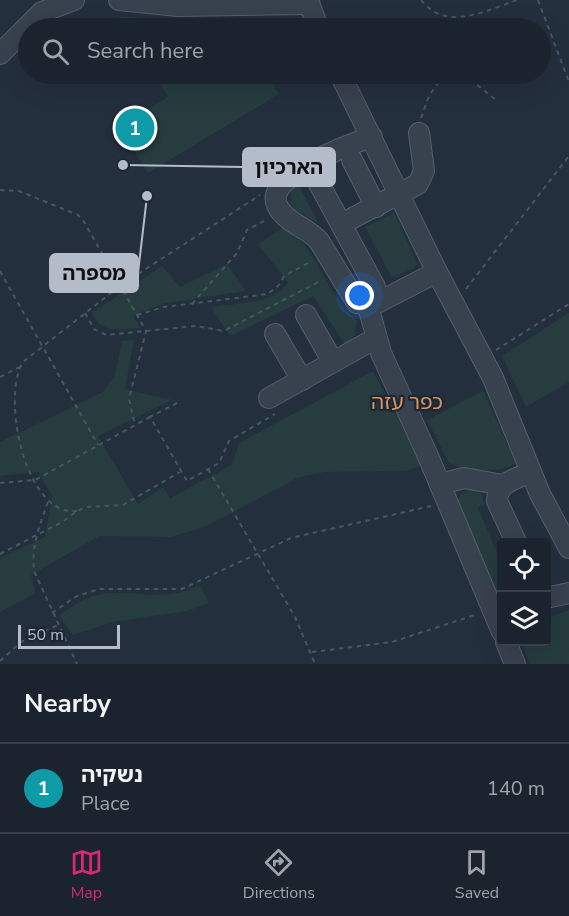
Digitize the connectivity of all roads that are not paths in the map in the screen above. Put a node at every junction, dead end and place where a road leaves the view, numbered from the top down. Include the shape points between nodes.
1 (74, 0) edge
2 (128, 1) edge
3 (308, 2) edge
4 (36, 18) edge
5 (314, 18) edge
6 (18, 36) edge
7 (0, 54) edge
8 (345, 84) edge
9 (419, 133) road end
10 (372, 138) junction
11 (352, 160) dead end
12 (316, 178) dead end
13 (400, 196) junction
14 (376, 207) junction
15 (341, 224) junction
16 (437, 272) junction
17 (375, 287) dead end
18 (368, 306) junction
19 (306, 315) dead end
20 (275, 334) dead end
21 (376, 338) junction
22 (333, 363) junction
23 (302, 380) junction
24 (274, 405) road end
25 (531, 472) junction
26 (444, 493) junction
27 (500, 493) junction
28 (551, 516) junction
29 (569, 531) edge
30 (514, 538) edge
31 (569, 548) edge
32 (569, 582) edge
33 (556, 596) edge
34 (497, 622) edge
35 (508, 646) edge
36 (515, 664) edge

1 - 4 street
2 - 3 street via 178,6
3 - 5 street
6 - 7 street
8 - 10 street
9 - 13 street via 424,171 418,184
10 - 13 street
10 - 18 street via 339,149 280,184 275,200 282,212 313,234 352,298
11 - 14 street
12 - 15 street
13 - 14 street
13 - 16 street
14 - 15 street
15 - 17 street
16 - 18 street
16 - 25 street via 505,404
18 - 21 street
19 - 22 street
20 - 23 street
21 - 22 street
21 - 26 street
22 - 23 street
23 - 24 street
25 - 27 street
25 - 28 street
26 - 27 street via 464,478
26 - 34 street
27 - 30 street
28 - 29 street
28 - 31 street
32 - 33 street
35 - 36 street

